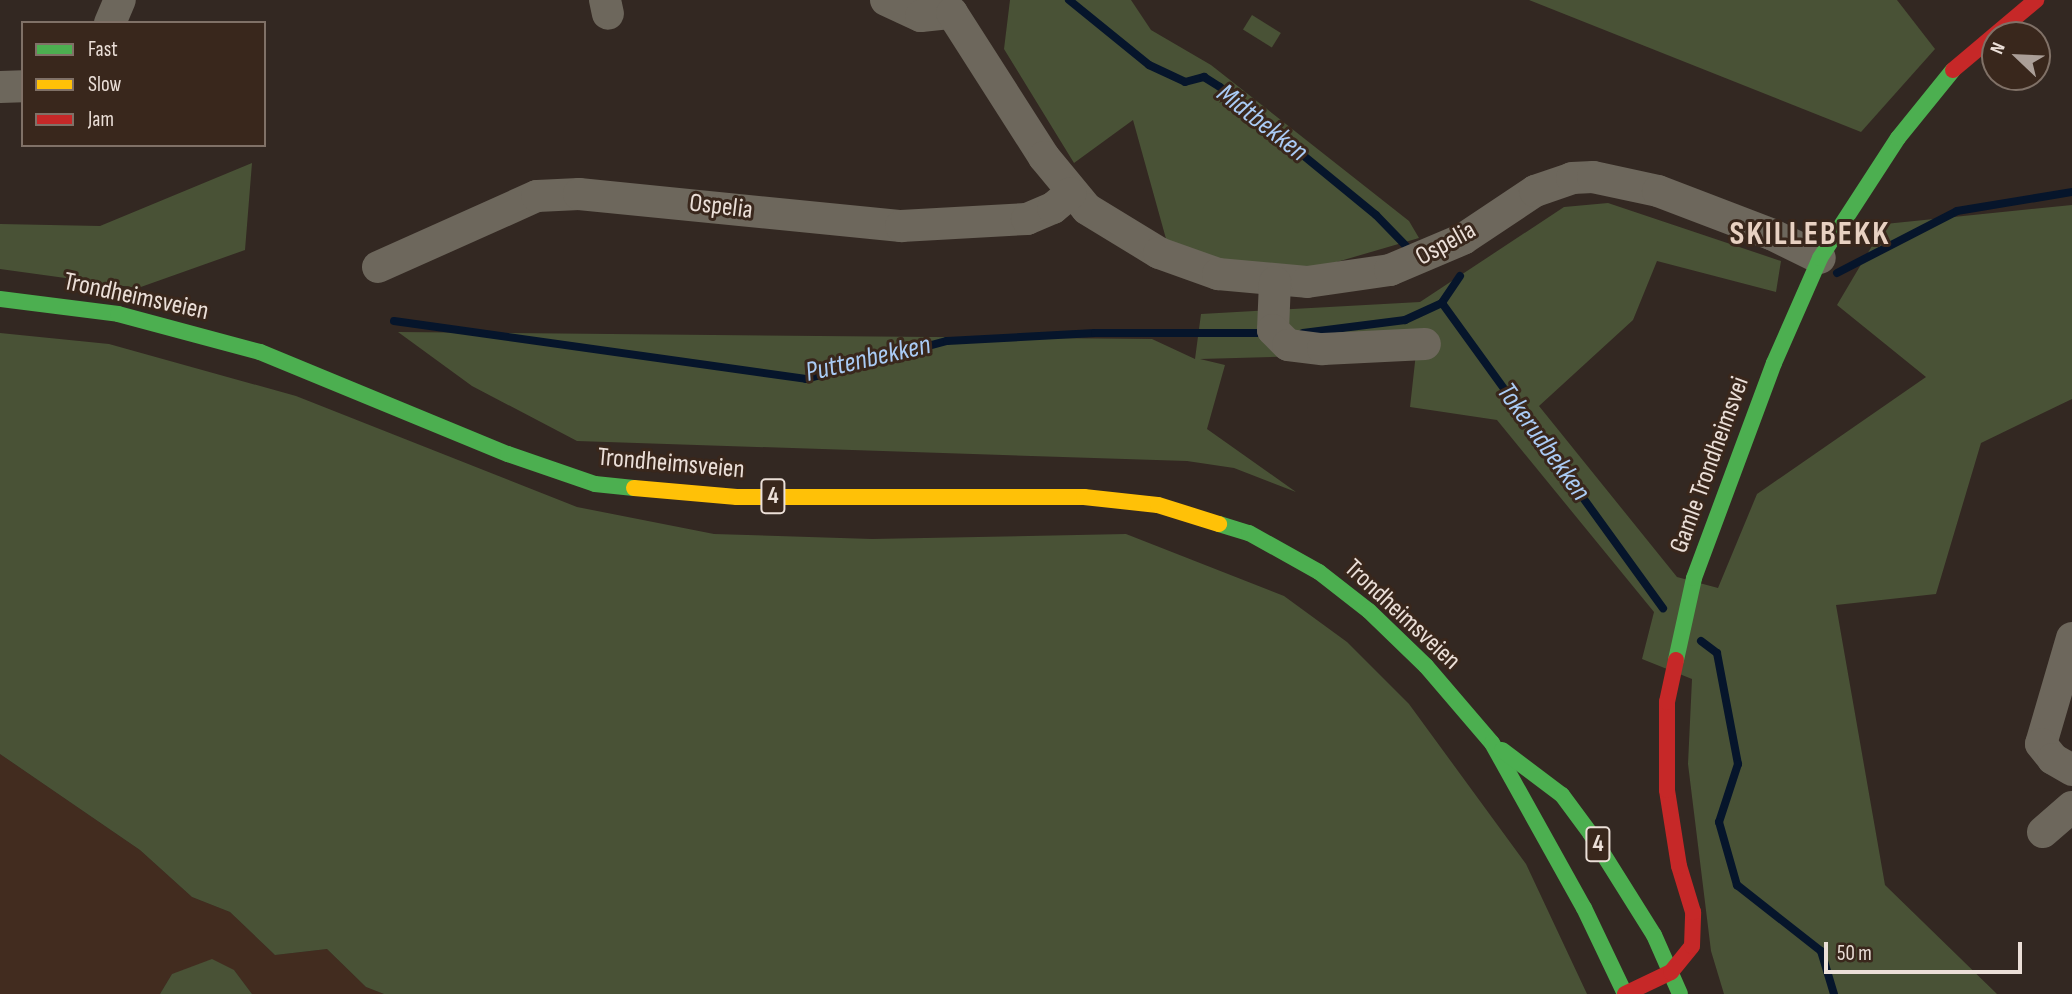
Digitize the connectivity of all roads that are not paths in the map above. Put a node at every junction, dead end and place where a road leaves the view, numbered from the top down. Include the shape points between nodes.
1 (120, 0) edge
2 (886, 0) edge
3 (2036, 0) edge
4 (111, 21) edge
5 (21, 86) edge
6 (0, 87) edge
7 (1071, 193) junction
8 (1820, 258) junction
9 (378, 267) dead end
10 (1275, 282) junction
11 (0, 299) edge
12 (1425, 344) dead end
13 (2072, 638) edge
14 (1492, 743) junction
15 (2072, 771) edge
16 (2072, 807) edge
17 (2043, 832) dead end
18 (1671, 972) junction
19 (1625, 994) edge
20 (1680, 994) edge

1 - 4 street
2 - 7 street, Ospelia via 921,16 952,13
3 - 8 main road, Gamle Trondheimsvei via 1977,46 1931,94
5 - 6 street
7 - 9 street, Ospelia via 1053,208 1027,219 901,226 579,194 537,196
7 - 10 street, Ospelia via 1105,222 1167,257 1226,276
8 - 10 street, Ospelia via 1658,191 1593,177 1572,178 1535,191 1463,239 1415,263 1361,277
8 - 18 main road, Gamle Trondheimsvei via 1727,485 1676,646 1664,759 1671,827 1694,924 1688,955
10 - 12 street via 1273,330 1288,345 1323,349
11 - 14 main road, Trondheimsveien / 4 via 118,314 260,352 508,454 594,484 696,495 1084,497 1193,513 1249,533 1344,590 1426,666
13 - 15 street via 2041,744 2053,760
14 - 18 main road, Trondheimsveien / 4 via 1562,795 1623,880
14 - 19 main road, Trondheimsveien / 4 via 1584,908
16 - 17 street
18 - 19 main road, Gamle Trondheimsvei
18 - 20 main road, Trondheimsveien / 4

